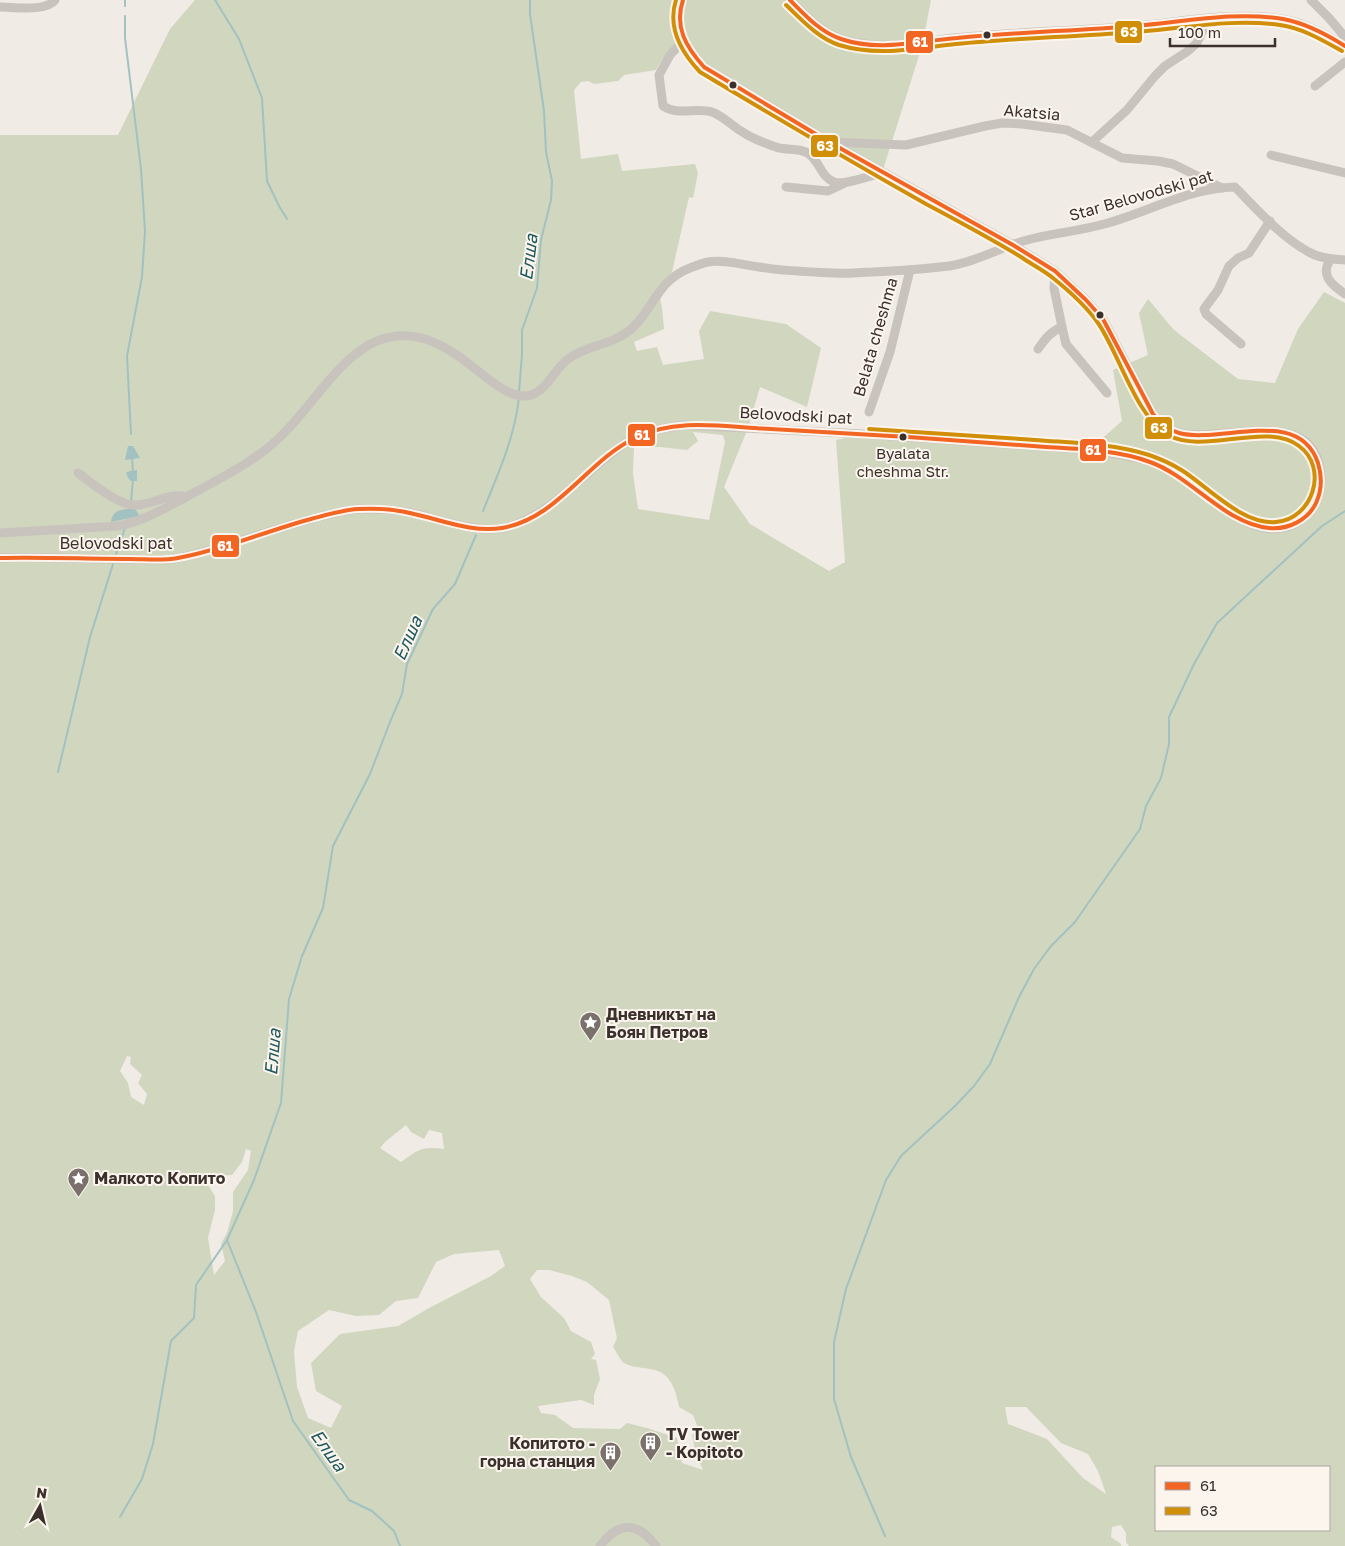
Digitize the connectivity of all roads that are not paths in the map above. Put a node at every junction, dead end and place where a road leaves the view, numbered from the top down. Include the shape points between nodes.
1 (55, 0) edge
2 (683, 0) edge
3 (790, 0) edge
4 (1311, 0) edge
5 (0, 7) edge
6 (1208, 19) junction
7 (1345, 37) edge
8 (684, 40) junction
9 (1345, 46) edge
10 (1345, 62) edge
11 (1315, 86) dead end
12 (829, 142) junction
13 (1092, 142) junction
14 (1271, 155) dead end
15 (882, 173) junction
16 (1345, 173) edge
17 (843, 184) junction
18 (786, 188) dead end
19 (1222, 188) junction
20 (1270, 221) junction
21 (1013, 245) junction
22 (1331, 259) junction
23 (1345, 260) edge
24 (910, 270) junction
25 (1055, 272) junction
26 (1345, 294) edge
27 (1062, 327) junction
28 (1241, 344) dead end
29 (1038, 349) dead end
30 (1107, 393) dead end
31 (869, 412) dead end
32 (78, 473) dead end
33 (186, 497) junction
34 (0, 533) edge
35 (0, 558) edge
36 (600, 1546) edge
37 (656, 1546) edge

1 - 5 street via 41,7
2 - 8 street, Belovodski pat via 679,24
3 - 6 street via 816,25 839,38 872,46
4 - 7 street
6 - 9 street via 1261,17 1284,20 1315,29
6 - 13 street via 1197,43 1165,66 1127,110
8 - 12 street, Belovodski pat via 704,67
8 - 17 street via 659,76 663,106 674,111 709,111 757,140 777,148 809,154 825,177
10 - 11 street
12 - 13 street, Akatsia via 906,145 1002,123 1066,130
12 - 15 street, Belovodski pat
13 - 19 street, Akatsia via 1122,158 1173,164
14 - 16 street
15 - 17 street
15 - 21 street, Belovodski pat
17 - 18 street via 828,191
19 - 20 street, Star Belovodski pat via 1235,187
19 - 21 street, Star Belovodski pat via 1206,190 1106,223
20 - 22 street, Star Belovodski pat via 1304,250
20 - 28 street via 1249,253 1229,266 1218,290 1204,309
21 - 24 street, Star Belovodski pat via 964,263
21 - 25 street, Belovodski pat
22 - 23 street, Star Belovodski pat
22 - 26 street via 1327,264 1328,278
24 - 31 street, Belata cheshma via 890,352
24 - 33 street, Star Belovodski pat via 837,274 709,262 686,269 667,281 626,333 574,355 529,396 520,396 493,383 455,353 432,341 405,336 382,339 356,353 281,437 258,455
25 - 27 street via 1054,288
25 - 35 street, Belovodski pat via 1103,320 1152,414 1162,424 1180,432 1285,432 1309,446 1318,459 1321,483 1311,512 1299,523 1285,529 1267,530 1251,525 1180,477 1156,465 1097,451 684,425 644,434 628,442 530,519 506,528 485,529 414,513 359,509 302,521 219,549 171,559
27 - 29 street via 1049,335
27 - 30 street via 1066,344
32 - 33 street via 124,504 136,506 172,496
33 - 34 street via 154,515 118,526
36 - 37 street via 611,1534 629,1528 643,1532

